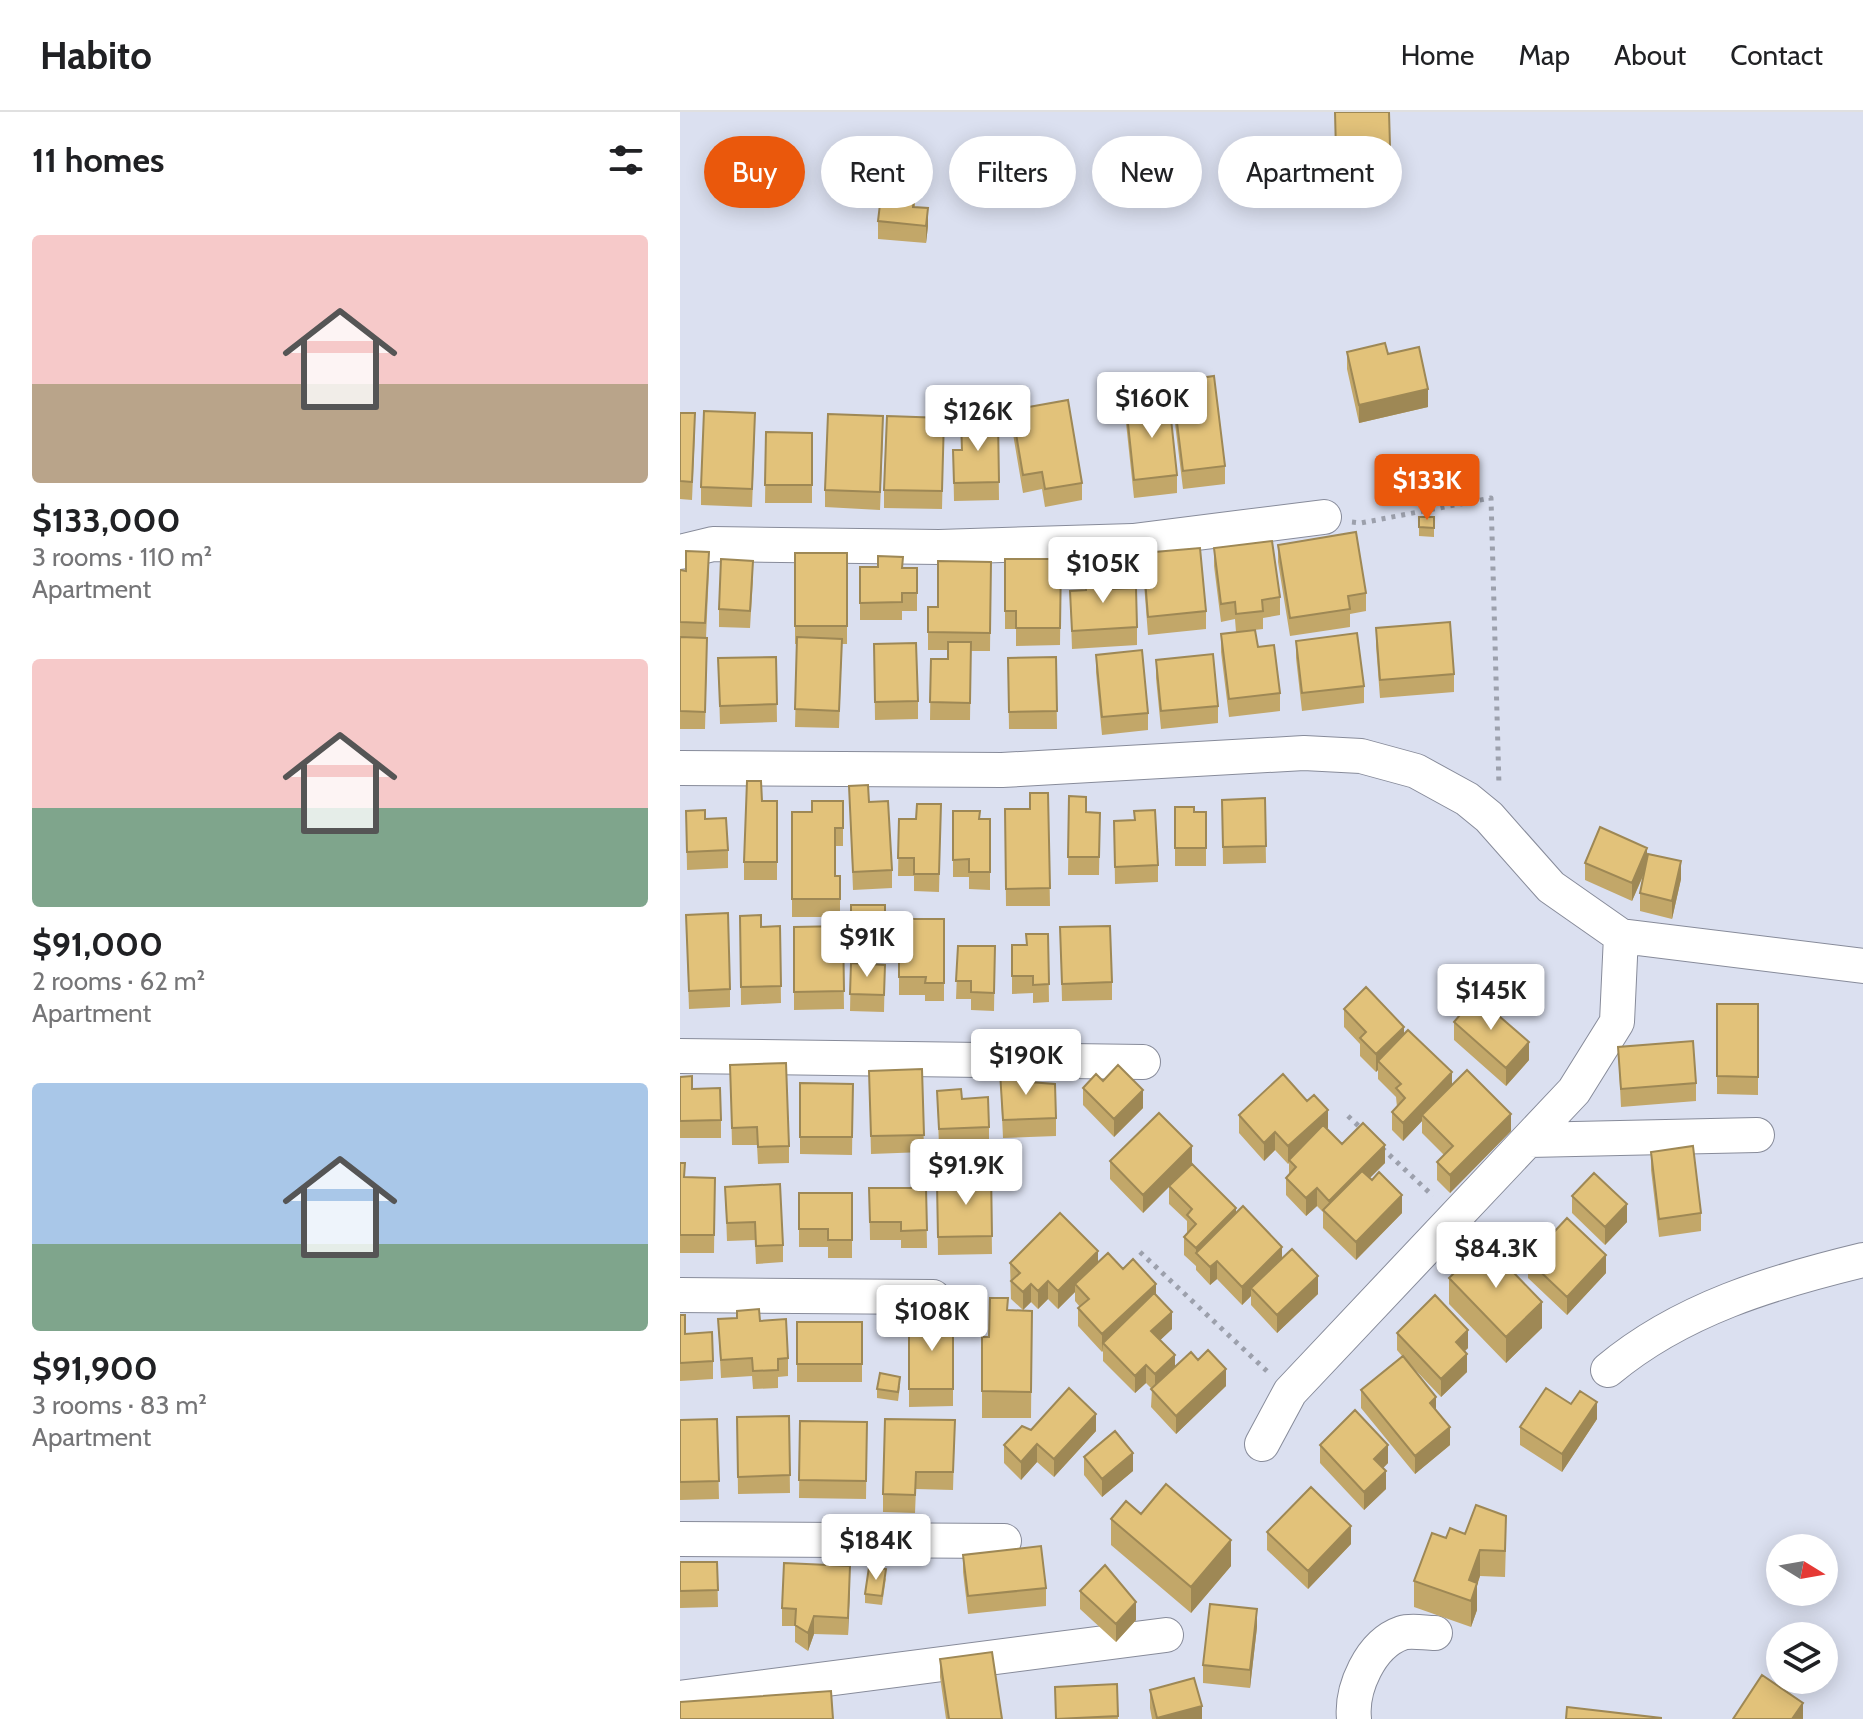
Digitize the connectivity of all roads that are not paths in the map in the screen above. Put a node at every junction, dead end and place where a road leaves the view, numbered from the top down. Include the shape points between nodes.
1 (1324, 517) road end
2 (680, 552) edge
3 (680, 768) edge
4 (1621, 936) junction
5 (1863, 966) edge
6 (680, 1056) edge
7 (1143, 1062) dead end
8 (1757, 1135) dead end
9 (1529, 1140) junction
10 (1863, 1260) edge
11 (680, 1295) edge
12 (933, 1297) dead end
13 (1608, 1370) dead end
14 (1262, 1444) dead end
15 (680, 1539) edge
16 (1004, 1541) dead end
17 (1435, 1633) dead end
18 (1166, 1635) dead end
19 (680, 1698) edge
20 (1354, 1719) edge

1 - 2 street via 1133,541 939,547 713,544
3 - 4 street via 1002,770 1332,753 1389,762 1442,783 1489,817 1551,887
4 - 5 street
4 - 9 street via 1617,1022 1574,1091
6 - 7 street
8 - 9 street
9 - 14 street via 1290,1392
10 - 13 street via 1787,1279 1685,1319 1642,1342
11 - 12 street
15 - 16 street
17 - 20 street via 1402,1633 1372,1655 1352,1700
18 - 19 street

